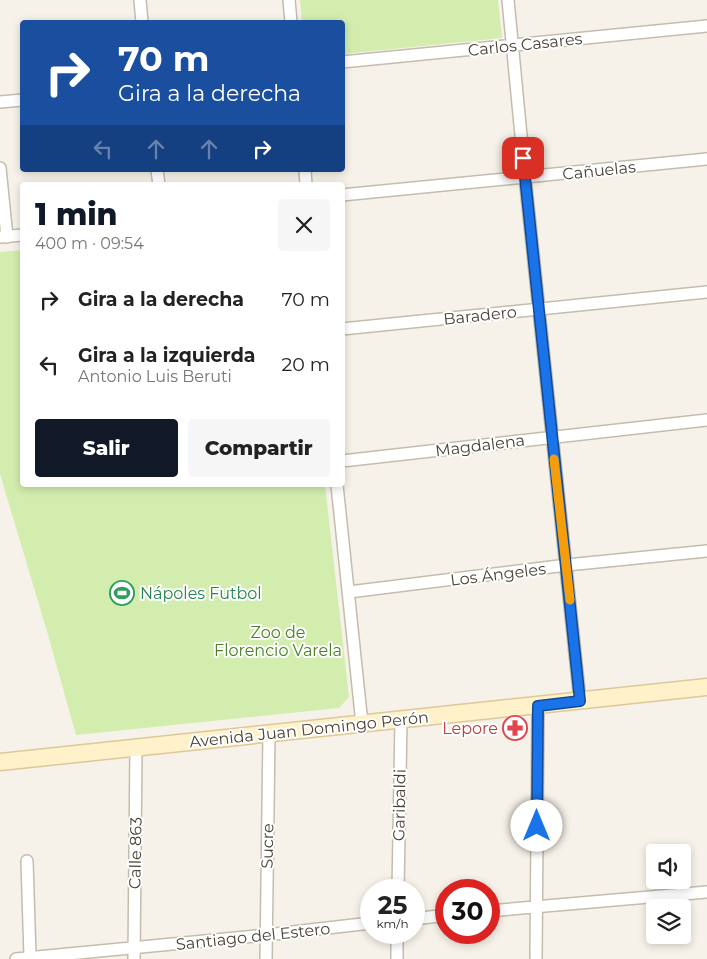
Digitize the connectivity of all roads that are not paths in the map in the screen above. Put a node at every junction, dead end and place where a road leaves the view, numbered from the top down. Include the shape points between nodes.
1 (140, 0) edge
2 (289, 0) edge
3 (508, 0) edge
4 (142, 20) edge
5 (291, 20) edge
6 (707, 26) edge
7 (512, 45) junction
8 (345, 62) edge
9 (20, 100) edge
10 (0, 102) edge
11 (707, 159) edge
12 (0, 168) edge
13 (525, 177) junction
14 (345, 195) edge
15 (20, 235) edge
16 (4, 237) edge
17 (707, 292) edge
18 (540, 309) junction
19 (345, 329) edge
20 (707, 420) edge
21 (552, 436) junction
22 (345, 461) edge
23 (337, 487) edge
24 (707, 551) edge
25 (567, 565) junction
26 (349, 592) junction
27 (707, 687) edge
28 (580, 701) junction
29 (538, 706) junction
30 (401, 720) junction
31 (362, 724) junction
32 (269, 733) junction
33 (136, 747) junction
34 (0, 762) edge
35 (27, 860) dead end
36 (398, 879) edge
37 (707, 892) edge
38 (536, 906) junction
39 (500, 910) edge
40 (360, 925) edge
41 (266, 935) junction
42 (397, 944) edge
43 (134, 954) edge
44 (30, 957) junction
45 (16, 959) edge
46 (266, 959) edge
47 (397, 959) edge
48 (536, 959) edge

1 - 4 street
2 - 5 street
3 - 7 street
6 - 7 street, Carlos Casares
7 - 8 street, Carlos Casares
7 - 13 street
9 - 10 street
11 - 13 street, Cañuelas
12 - 16 street
13 - 14 street, Cañuelas
13 - 18 street
15 - 16 street
17 - 18 street, Baradero
18 - 19 street, Baradero
18 - 21 street
20 - 21 street, Magdalena
21 - 22 street, Magdalena
21 - 25 street
23 - 26 street
24 - 25 street, Los Ángeles
25 - 26 street, Los Ángeles
25 - 28 street
26 - 31 street
27 - 28 main road, Avenida Juan Domingo Perón
28 - 29 main road, Avenida Juan Domingo Perón
29 - 30 main road, Avenida Juan Domingo Perón
29 - 38 street
30 - 31 main road, Avenida Juan Domingo Perón
30 - 36 street, Garibaldi
31 - 32 main road, Avenida Juan Domingo Perón
32 - 33 main road, Avenida Juan Domingo Perón
32 - 41 street, Sucre
33 - 34 main road, Avenida Juan Domingo Perón
33 - 43 street, Calle 863
35 - 44 street
37 - 38 street
38 - 39 street
38 - 48 street
40 - 41 street, Santiago del Estero
41 - 43 street, Santiago del Estero
41 - 46 street, Sucre
42 - 47 street
43 - 44 street, Santiago del Estero
44 - 45 street, Santiago del Estero

